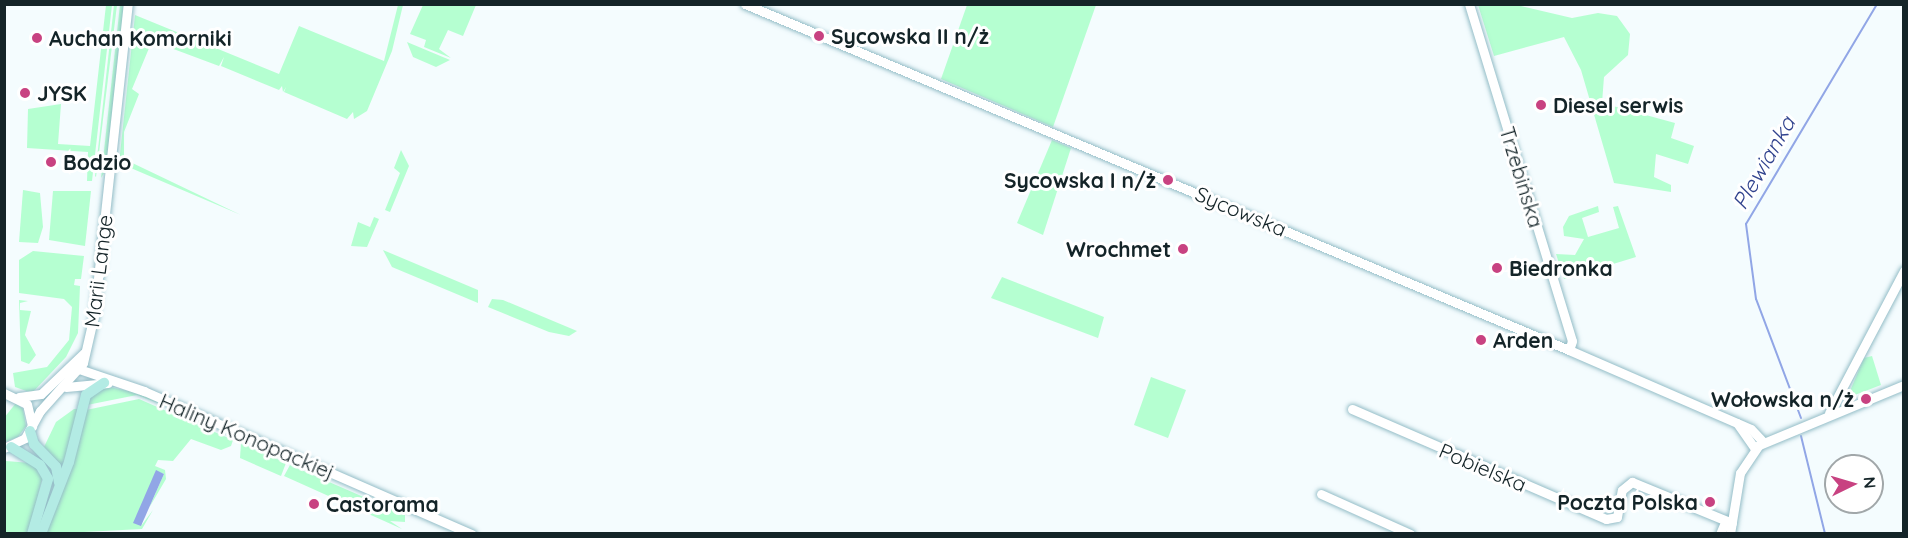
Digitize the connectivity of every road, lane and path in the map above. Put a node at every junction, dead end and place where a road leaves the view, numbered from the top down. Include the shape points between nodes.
1 (129, 4) edge
2 (745, 4) edge
3 (1469, 4) edge
4 (1904, 271) edge
5 (1569, 350) junction
6 (84, 353) junction
7 (79, 369) junction
8 (65, 373) junction
9 (101, 379) junction
10 (1904, 385) edge
11 (64, 388) junction
12 (4, 393) edge
13 (19, 397) junction
14 (1352, 409) dead end
15 (1827, 414) junction
16 (1735, 421) junction
17 (31, 429) junction
18 (1763, 442) junction
19 (8, 447) edge
20 (1755, 449) junction
21 (59, 483) junction
22 (1321, 494) dead end
23 (1728, 522) junction
24 (32, 534) edge
25 (41, 534) edge
26 (472, 534) edge
27 (1410, 534) edge
28 (1720, 534) edge
29 (1730, 534) edge

1 - 6 street, Marii Lange
2 - 5 street, Sycowska
3 - 5 street, Trzebińska via 1572,341
4 - 15 street
5 - 16 street, Sycowska
6 - 7 street, Marii Lange
6 - 8 street, Marii Lange
6 - 9 street, Marii Lange
7 - 8 street
7 - 9 street, Haliny Konopackiej
7 - 11 street, Marii Lange
8 - 13 street, Marii Lange via 39,395
9 - 11 street, Haliny Konopackiej
9 - 21 main road via 87,393
9 - 26 street, Haliny Konopackiej via 120,383
10 - 15 street
11 - 17 street, Marii Lange
12 - 13 street
13 - 17 street via 30,409
14 - 23 street, Pobielska via 1606,519 1617,516 1622,490 1632,482
15 - 18 street
16 - 18 street, Sycowska
16 - 20 street
17 - 19 street, Marii Lange
17 - 21 main road via 34,444 57,467
18 - 20 street
19 - 24 main road via 40,465 48,479
20 - 23 street via 1740,473
21 - 25 main road
22 - 27 street
23 - 28 street
23 - 29 street

